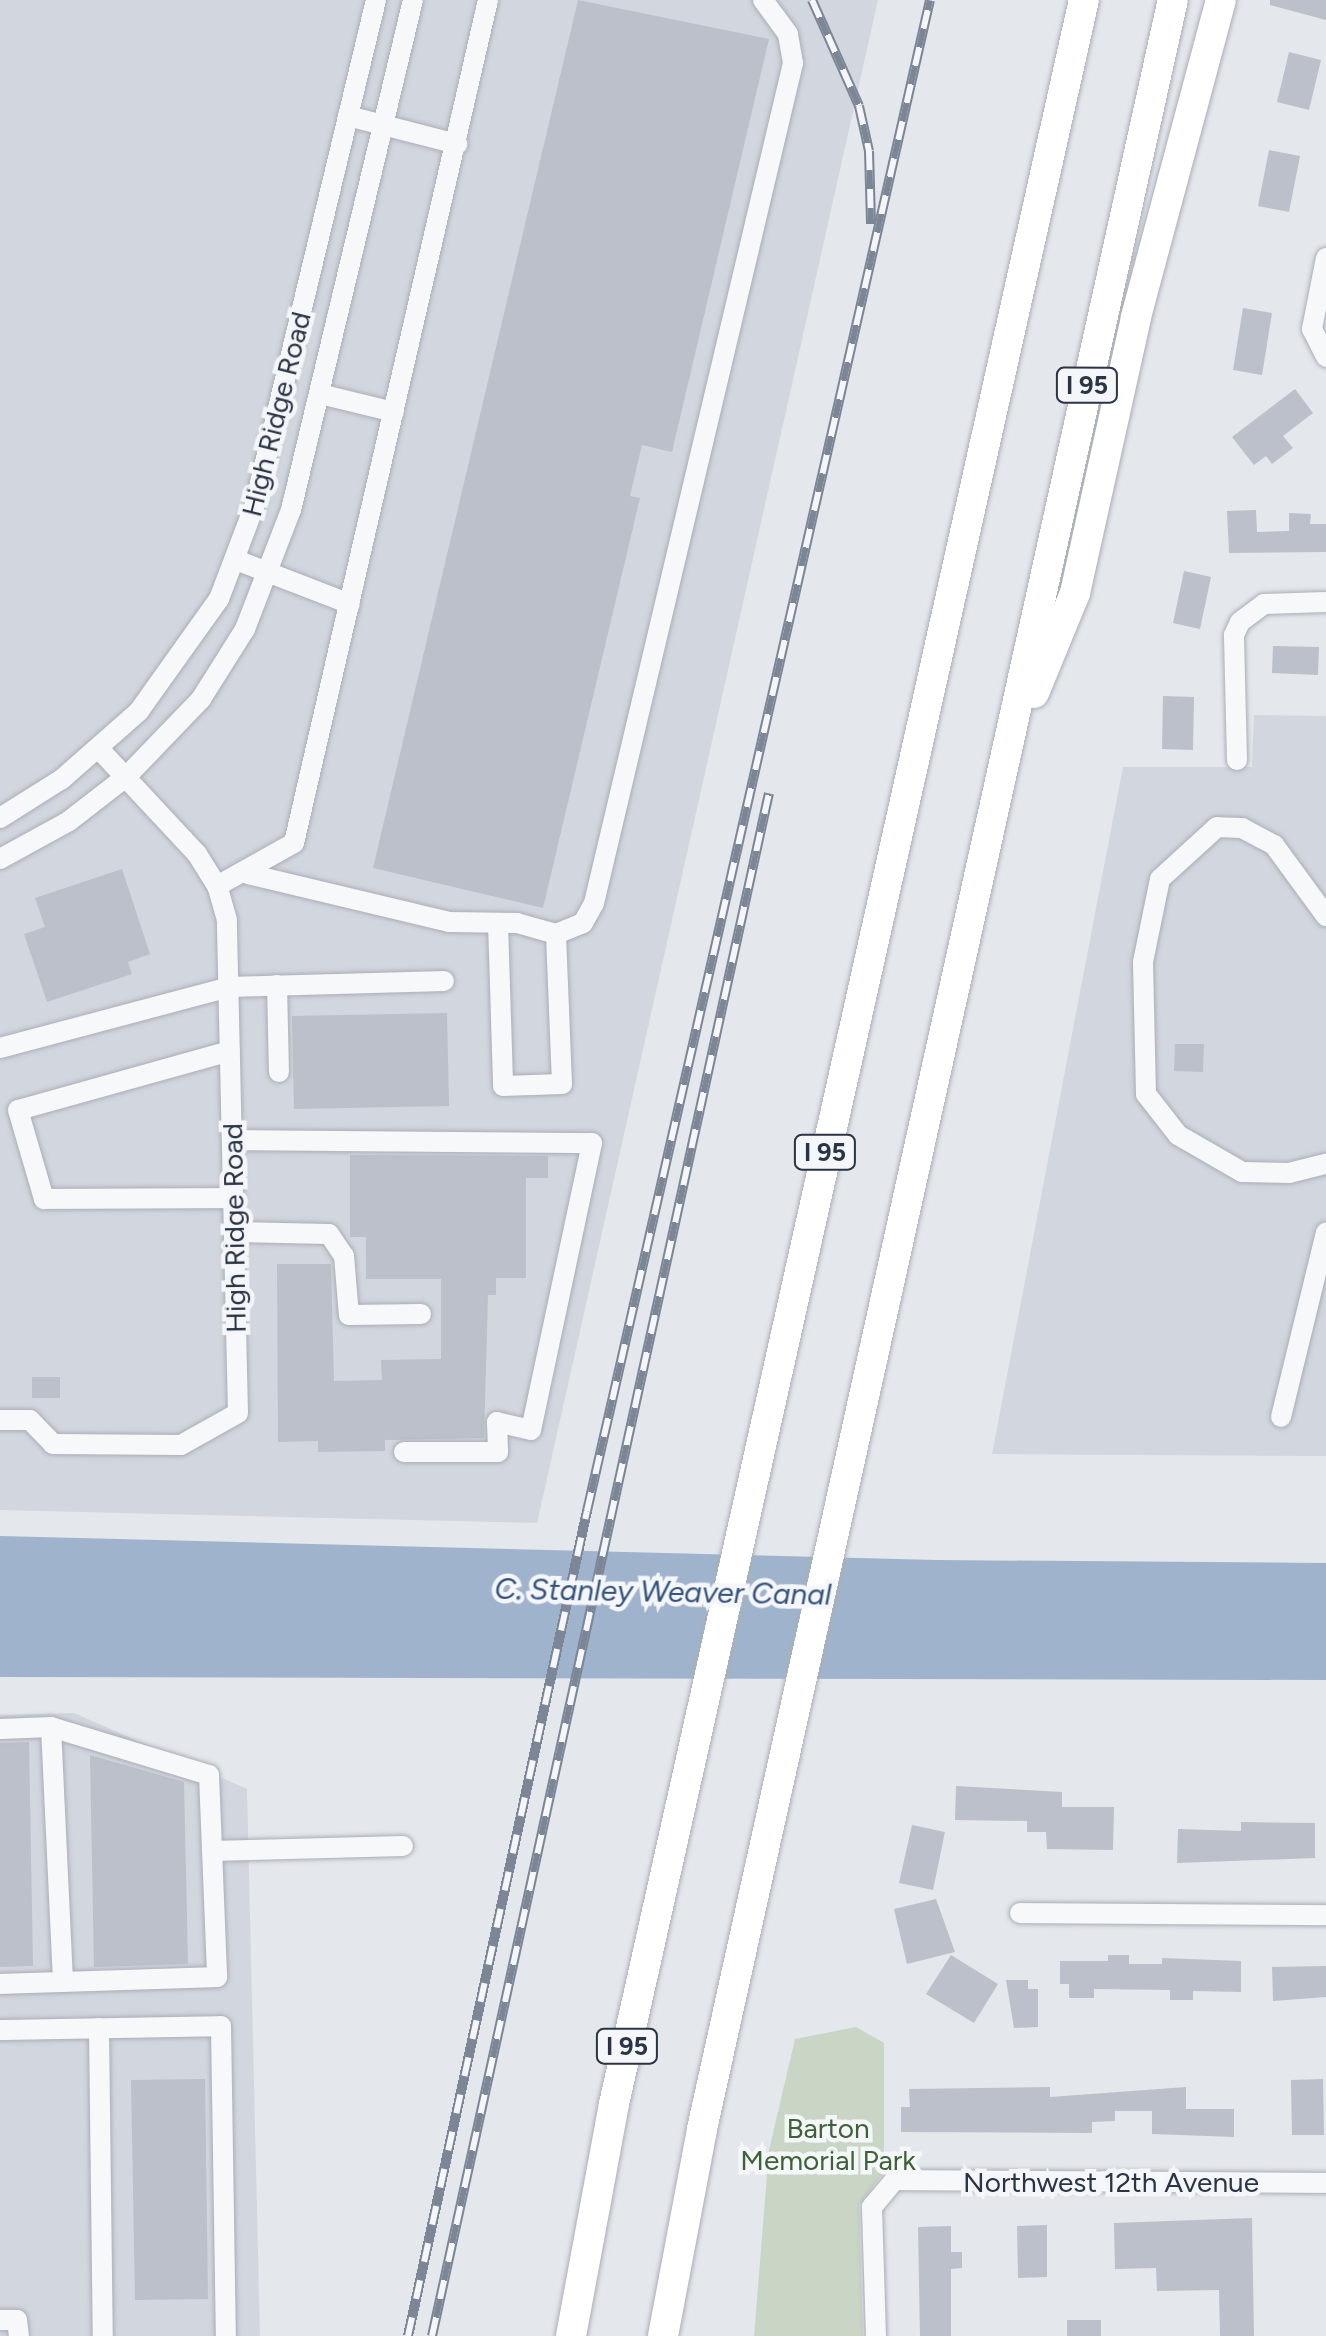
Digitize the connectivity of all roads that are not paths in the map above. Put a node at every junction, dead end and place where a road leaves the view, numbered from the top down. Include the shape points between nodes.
1 (376, 0) edge
2 (414, 0) edge
3 (488, 0) edge
4 (763, 0) edge
5 (1071, 0) edge
6 (1084, 0) edge
7 (1172, 0) edge
8 (1222, 0) edge
9 (1074, 44) junction
10 (348, 116) junction
11 (383, 126) junction
12 (457, 144) junction
13 (1326, 258) edge
14 (1325, 356) edge
15 (320, 394) junction
16 (394, 412) junction
17 (236, 560) junction
18 (269, 575) junction
19 (1326, 602) edge
20 (350, 604) junction
21 (100, 750) junction
22 (1236, 760) dead end
23 (1002, 770) junction
24 (128, 776) junction
25 (0, 818) edge
26 (0, 859) edge
27 (248, 874) junction
28 (217, 886) junction
29 (1326, 916) edge
30 (498, 923) junction
31 (556, 934) junction
32 (444, 981) dead end
33 (278, 985) junction
34 (228, 987) junction
35 (0, 1048) edge
36 (230, 1051) junction
37 (279, 1072) dead end
38 (232, 1140) junction
39 (1326, 1164) edge
40 (234, 1198) junction
41 (234, 1232) junction
42 (1326, 1232) edge
43 (421, 1314) dead end
44 (1281, 1417) dead end
45 (0, 1420) edge
46 (404, 1452) dead end
47 (0, 1728) edge
48 (51, 1728) junction
49 (403, 1846) dead end
50 (212, 1851) junction
51 (1020, 1913) dead end
52 (1326, 1916) edge
53 (63, 1982) junction
54 (0, 1984) edge
55 (99, 2028) junction
56 (0, 2030) edge
57 (1326, 2183) edge
58 (0, 2320) edge
59 (19, 2336) edge
60 (104, 2336) edge
61 (226, 2336) edge
62 (571, 2336) edge
63 (662, 2336) edge
64 (876, 2336) edge

1 - 10 street, High Ridge Road
2 - 11 street, High Ridge Road
3 - 12 street
4 - 31 street via 788,34 794,63 594,903 583,923
5 - 9 highway
6 - 9 highway, I 95
7 - 23 highway, I 95
8 - 23 highway via 1136,317 1075,593
9 - 62 highway, I 95 via 598,2176
10 - 11 street
10 - 17 street, High Ridge Road
11 - 12 street
11 - 15 street, High Ridge Road
12 - 16 street
13 - 14 street via 1312,329
15 - 16 street
15 - 18 street, High Ridge Road
16 - 20 street
17 - 18 street
17 - 21 street, High Ridge Road via 171,674
18 - 20 street
18 - 24 street, High Ridge Road via 201,699
19 - 22 street via 1264,604 1234,635
20 - 27 street via 294,843
21 - 24 street, High Ridge Road
21 - 25 street
23 - 63 highway, I 95
24 - 26 street via 69,821
24 - 28 street, High Ridge Road
27 - 28 street
27 - 30 street via 449,922
28 - 34 street, High Ridge Road via 227,920
29 - 39 street via 1274,845 1242,828 1217,827 1160,879 1143,962 1146,1094 1178,1135 1242,1172
30 - 31 street
30 - 31 street via 503,1086 562,1084
32 - 33 street
33 - 34 street
33 - 37 street
34 - 35 street
34 - 36 street, High Ridge Road
36 - 38 street, High Ridge Road
36 - 40 street via 18,1110 44,1199
38 - 40 street, High Ridge Road
38 - 46 street via 592,1144 532,1430 498,1422 498,1452
40 - 41 street, High Ridge Road
41 - 43 street via 329,1234 344,1256 349,1316
41 - 45 street, High Ridge Road via 238,1413 181,1445 53,1444 30,1420
42 - 44 street
47 - 48 street
48 - 50 street via 209,1776
48 - 53 street
49 - 50 street
50 - 53 street via 217,1977
51 - 52 street
53 - 54 street
55 - 56 street
55 - 60 street
55 - 61 street via 221,2026
57 - 64 street, Northwest 12th Avenue via 896,2180 872,2208
58 - 59 street via 17,2320

